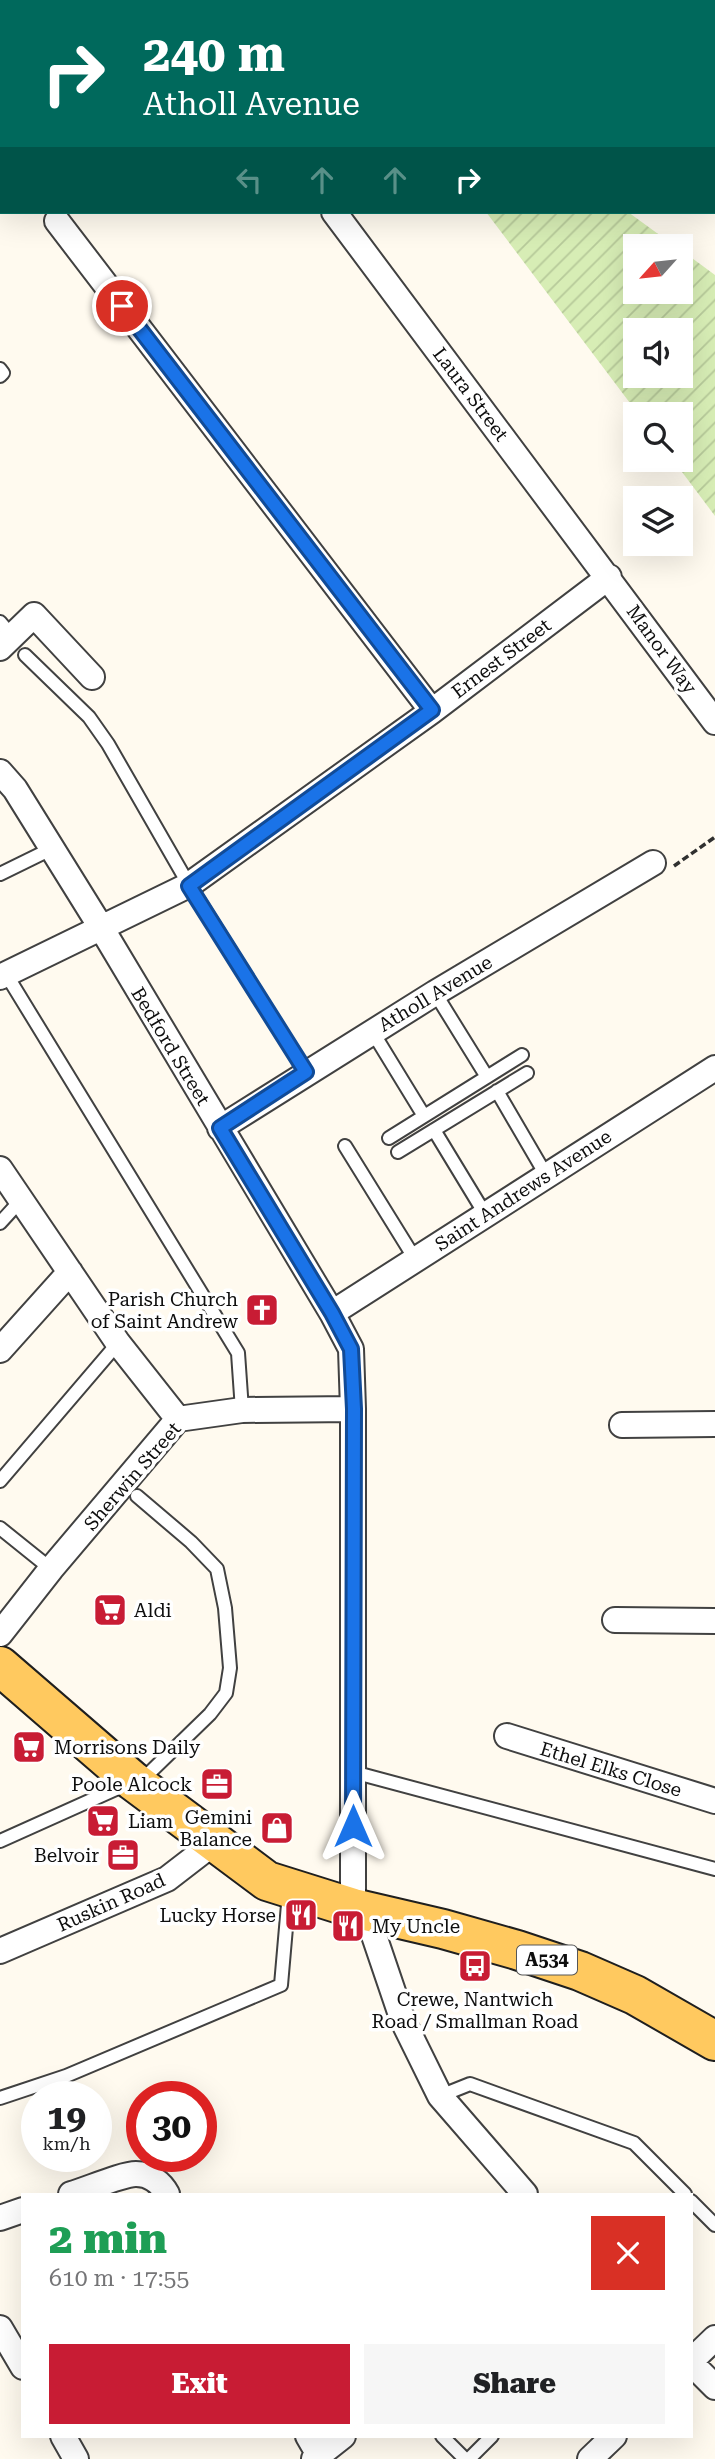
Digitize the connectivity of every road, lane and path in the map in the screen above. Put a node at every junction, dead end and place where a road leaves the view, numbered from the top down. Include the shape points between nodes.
1 (336, 214) edge
2 (57, 220) dead end
3 (0, 369) edge
4 (0, 376) edge
5 (609, 577) junction
6 (9, 640) edge
7 (92, 677) dead end
8 (432, 710) junction
9 (715, 722) edge
10 (0, 772) edge
11 (715, 837) edge
12 (51, 849) junction
13 (653, 863) joint
14 (0, 874) edge
15 (189, 886) junction
16 (102, 929) junction
17 (3, 976) edge
18 (435, 993) junction
19 (372, 1031) junction
20 (522, 1055) dead end
21 (715, 1068) edge
22 (306, 1072) junction
23 (527, 1073) dead end
24 (487, 1077) junction
25 (497, 1091) junction
26 (425, 1116) junction
27 (220, 1128) junction
28 (434, 1130) junction
29 (389, 1138) dead end
30 (345, 1146) dead end
31 (398, 1152) dead end
32 (0, 1169) edge
33 (546, 1175) junction
34 (21, 1200) junction
35 (485, 1214) junction
36 (0, 1223) edge
37 (415, 1259) junction
38 (70, 1272) junction
39 (332, 1313) junction
40 (118, 1343) junction
41 (0, 1350) edge
42 (354, 1409) junction
43 (242, 1410) junction
44 (178, 1419) junction
45 (715, 1424) edge
46 (622, 1425) dead end
47 (0, 1481) edge
48 (138, 1496) dead end
49 (0, 1528) edge
50 (51, 1569) junction
51 (615, 1620) dead end
52 (715, 1621) edge
53 (0, 1634) edge
54 (0, 1665) edge
55 (507, 1736) dead end
56 (353, 1772) junction
57 (135, 1783) junction
58 (715, 1801) edge
59 (0, 1842) edge
60 (215, 1842) junction
61 (715, 1869) edge
62 (289, 1887) junction
63 (360, 1910) junction
64 (0, 1951) edge
65 (715, 2041) edge
66 (440, 2096) junction
67 (0, 2098) edge
68 (74, 2193) edge
69 (166, 2193) edge
70 (524, 2193) edge
71 (684, 2193) edge
72 (693, 2203) edge
73 (21, 2211) edge
74 (0, 2218) edge
75 (715, 2225) edge
76 (0, 2328) edge
77 (715, 2338) edge
78 (693, 2360) edge
79 (21, 2364) edge
80 (693, 2364) edge
81 (715, 2387) edge
82 (64, 2438) edge
83 (339, 2438) edge
84 (444, 2438) edge
85 (490, 2438) edge
86 (612, 2438) edge
87 (314, 2450) edge
88 (76, 2459) edge
89 (467, 2459) edge
90 (590, 2459) edge

1 - 5 street, Laura Street
2 - 8 street
3 - 4 lane
5 - 8 street, Ernest Street
5 - 9 street, Manor Way
6 - 7 street via 34,615
6 - 15 lane via 89,717
8 - 15 street, Ernest Street
10 - 12 street, Bedford Street
11 - 13 path via 673,867
12 - 14 lane
12 - 16 street, Bedford Street
13 - 18 street, Atholl Avenue
15 - 16 street, Ernest Street
15 - 22 lane
16 - 17 street, Ernest Street
16 - 27 street, Bedford Street
17 - 43 lane via 238,1353
18 - 19 street, Atholl Avenue
18 - 24 lane
19 - 22 street, Atholl Avenue
19 - 26 lane
20 - 24 lane
21 - 33 street, Saint Andrews Avenue
22 - 27 street, Atholl Avenue
23 - 25 lane
24 - 26 lane
25 - 28 lane
25 - 33 lane
26 - 29 lane
27 - 39 street, Bedford Street
28 - 31 lane
28 - 35 lane
30 - 37 lane
32 - 34 street
33 - 35 street, Saint Andrews Avenue
34 - 36 lane
34 - 38 street
35 - 37 street, Saint Andrews Avenue
37 - 39 street, Saint Andrews Avenue
38 - 40 street
38 - 41 street
39 - 42 street, Bedford Street via 351,1349
40 - 44 street
40 - 47 lane
42 - 43 street, Sherwin Street
42 - 56 street, Bedford Street
43 - 44 street, Sherwin Street
44 - 50 street, Sherwin Street
45 - 46 street
48 - 57 lane via 217,1569 230,1668 226,1693 210,1713
49 - 50 lane
50 - 53 street, Sherwin Street
51 - 52 street
54 - 57 main road, A534
55 - 58 street, Ethel Elks Close
56 - 61 lane
56 - 63 street, Bedford Street
57 - 59 lane
57 - 60 main road, A534
60 - 62 main road, A534 via 267,1881
60 - 64 street, Ruskin Road via 167,1879
62 - 63 main road, A534
62 - 67 lane via 281,1985 66,2076
63 - 65 main road, A534 via 443,1929 580,1971 635,1995
63 - 66 street, Bedford Street via 402,2021
66 - 70 street, Bedford Street
66 - 71 lane via 470,2084 634,2143
68 - 69 street via 135,2174 150,2177
72 - 75 lane
73 - 74 street
76 - 79 street
77 - 78 street
80 - 81 street
82 - 88 street
83 - 87 street
84 - 89 lane
85 - 89 lane
86 - 90 street

